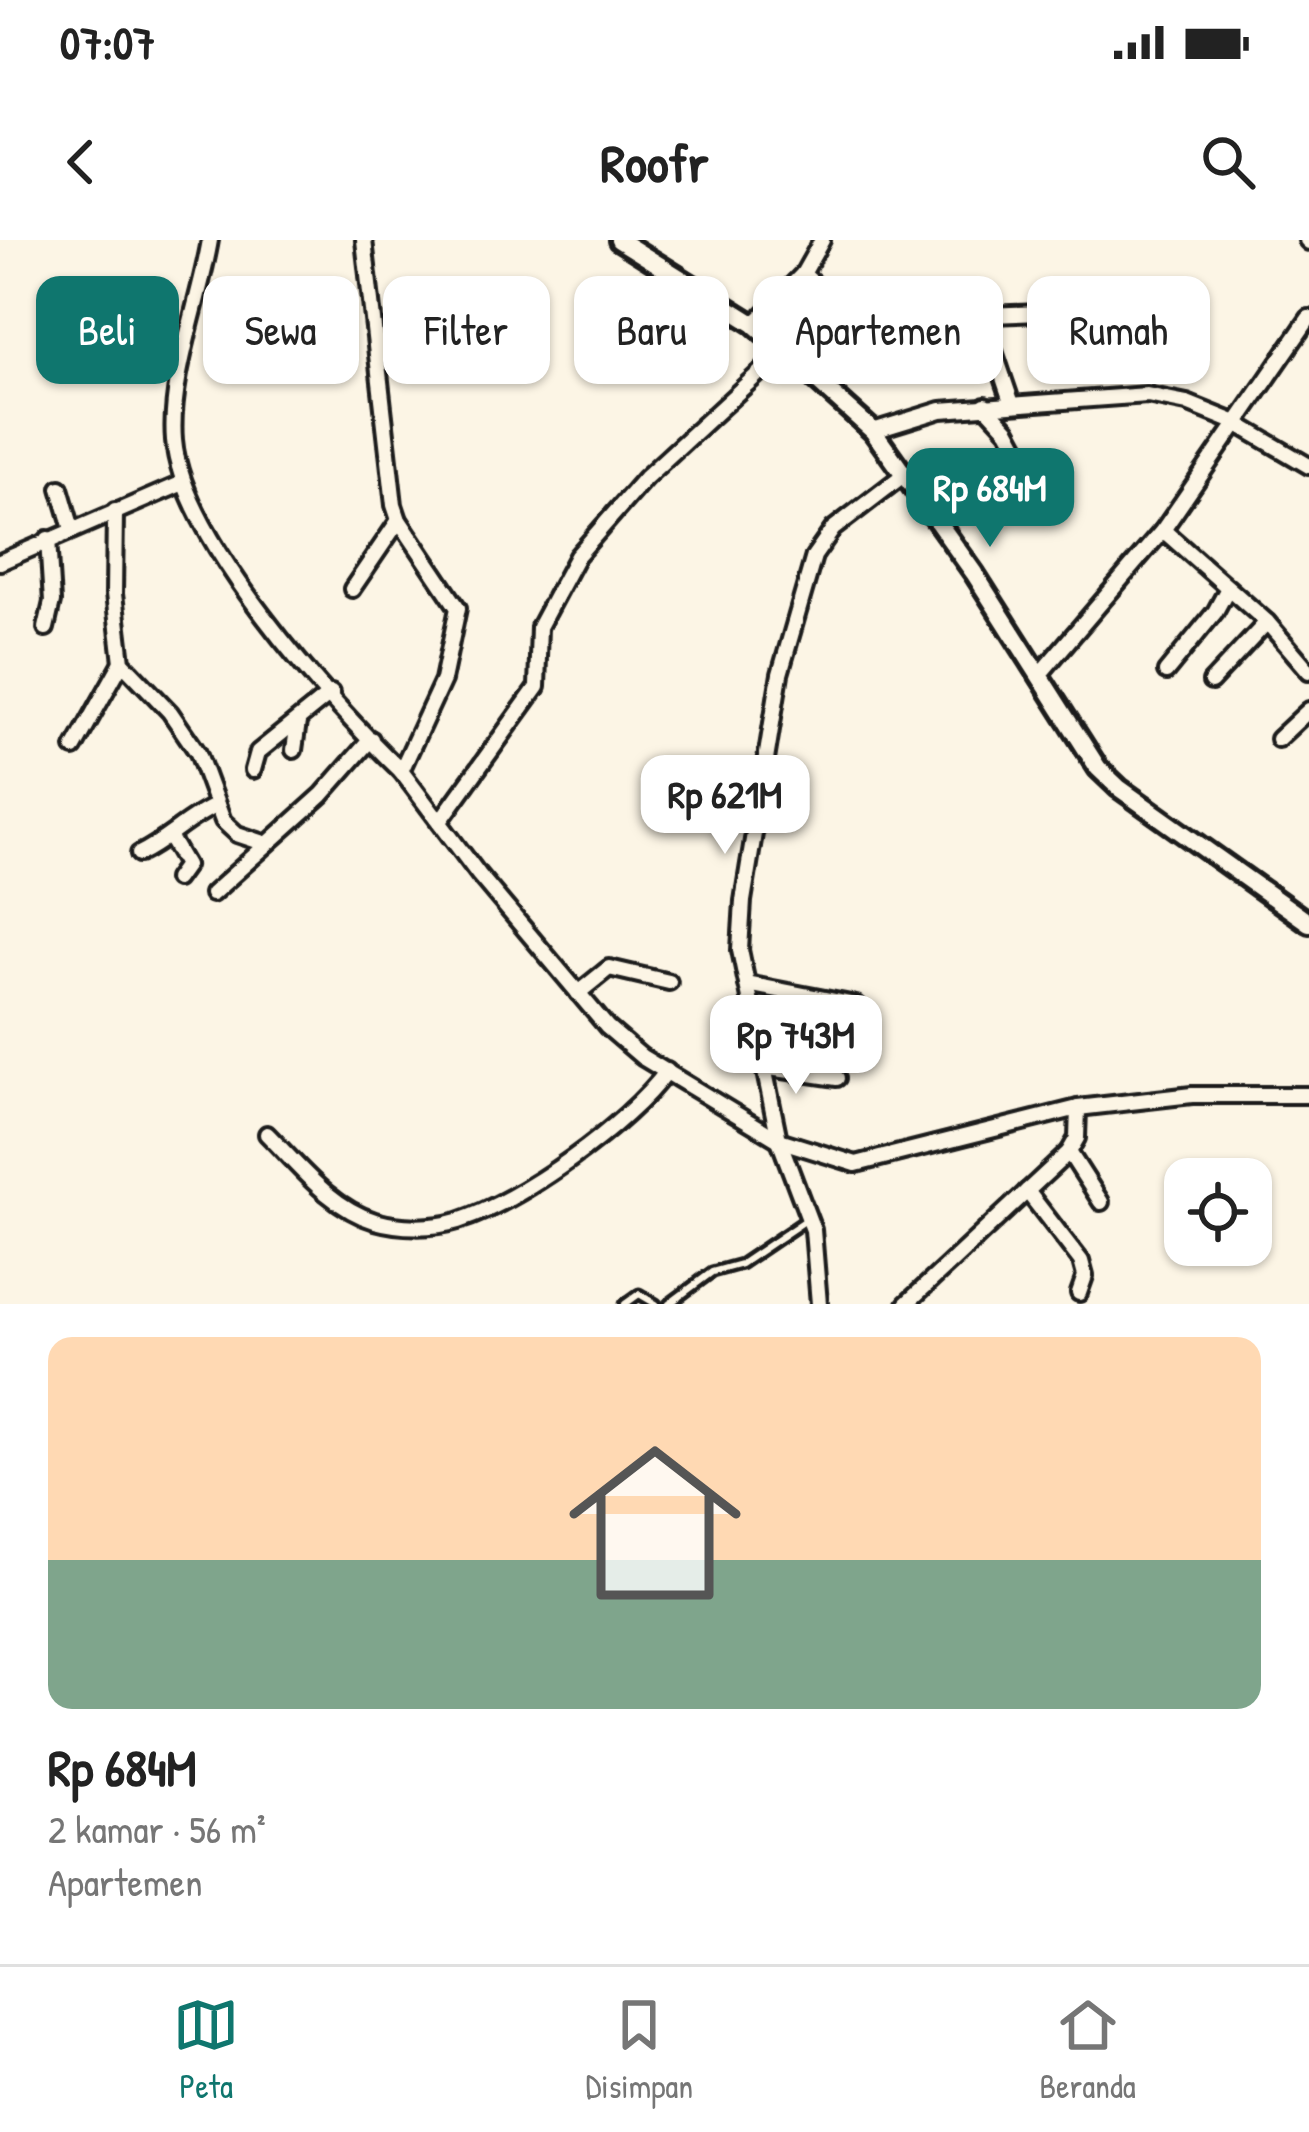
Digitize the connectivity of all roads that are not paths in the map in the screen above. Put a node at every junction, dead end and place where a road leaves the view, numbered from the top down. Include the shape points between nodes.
1 (210, 240) edge
2 (364, 240) edge
3 (619, 240) edge
4 (821, 240) edge
5 (803, 274) joint
6 (805, 276) edge
7 (1309, 318) edge
8 (753, 323) edge
9 (1003, 377) edge
10 (753, 379) edge
11 (820, 384) edge
12 (1012, 404) junction
13 (985, 405) junction
14 (1234, 422) junction
15 (873, 431) junction
16 (1023, 458) dead end
17 (1307, 462) edge
18 (906, 473) junction
19 (183, 484) junction
20 (60, 488) dead end
21 (115, 511) junction
22 (400, 520) junction
23 (72, 529) junction
24 (1163, 530) junction
25 (48, 539) junction
26 (0, 562) edge
27 (1228, 588) junction
28 (352, 589) dead end
29 (1267, 622) junction
30 (46, 628) dead end
31 (122, 662) junction
32 (1309, 671) edge
33 (1166, 672) dead end
34 (1040, 674) junction
35 (1211, 682) dead end
36 (331, 693) junction
37 (1309, 710) edge
38 (298, 722) junction
39 (1278, 739) dead end
40 (371, 740) junction
41 (74, 748) dead end
42 (294, 751) dead end
43 (253, 770) dead end
44 (401, 771) junction
45 (217, 805) junction
46 (441, 820) junction
47 (169, 836) junction
48 (267, 844) junction
49 (139, 854) dead end
50 (176, 879) dead end
51 (212, 893) dead end
52 (1309, 923) edge
53 (670, 982) dead end
54 (748, 984) junction
55 (578, 993) junction
56 (856, 1005) dead end
57 (763, 1066) junction
58 (668, 1071) junction
59 (837, 1078) dead end
60 (1309, 1095) edge
61 (1078, 1108) junction
62 (267, 1134) dead end
63 (778, 1140) junction
64 (1069, 1152) junction
65 (1027, 1191) junction
66 (1101, 1202) dead end
67 (809, 1218) junction
68 (1079, 1293) dead end
69 (626, 1304) edge
70 (656, 1304) edge
71 (669, 1304) edge
72 (819, 1304) edge
73 (906, 1304) edge

1 - 19 street via 176,398
2 - 22 street
3 - 8 street
4 - 5 street
5 - 6 street
7 - 14 street
9 - 12 street
10 - 46 street via 645,478 578,556 539,627 537,687
11 - 15 street
12 - 13 street
12 - 14 street via 1147,395
13 - 15 street
13 - 16 street
14 - 17 street
14 - 24 street
15 - 18 street
18 - 34 street
18 - 54 street via 833,529 805,583 780,674 743,901
19 - 21 street
19 - 36 street via 241,583
20 - 23 street
21 - 23 street
21 - 31 street
22 - 28 street
22 - 44 street via 458,608 443,680
23 - 25 street
24 - 27 street
24 - 34 street
25 - 26 street
25 - 30 street
27 - 29 street
27 - 33 street
29 - 32 street
29 - 35 street
31 - 41 street
31 - 45 street via 191,743
34 - 52 street via 1108,778
36 - 38 street
36 - 40 street
37 - 39 street
38 - 42 street
38 - 43 street via 257,752
40 - 44 street
40 - 48 street
44 - 46 street
45 - 47 street
45 - 48 street via 237,834
46 - 55 street
47 - 49 street
47 - 50 street via 186,865
48 - 51 street
53 - 55 street via 609,968
54 - 56 street
54 - 57 street
55 - 58 street via 642,1058
57 - 59 street
57 - 63 street
58 - 62 street via 582,1150 460,1221 432,1226 372,1220 340,1203
58 - 63 street
60 - 61 street via 1192,1095
61 - 63 street via 856,1164
61 - 64 street
63 - 67 street
64 - 65 street
64 - 66 street
65 - 68 street via 1082,1262
65 - 73 street
67 - 71 lane
67 - 72 street
69 - 70 lane via 639,1294

